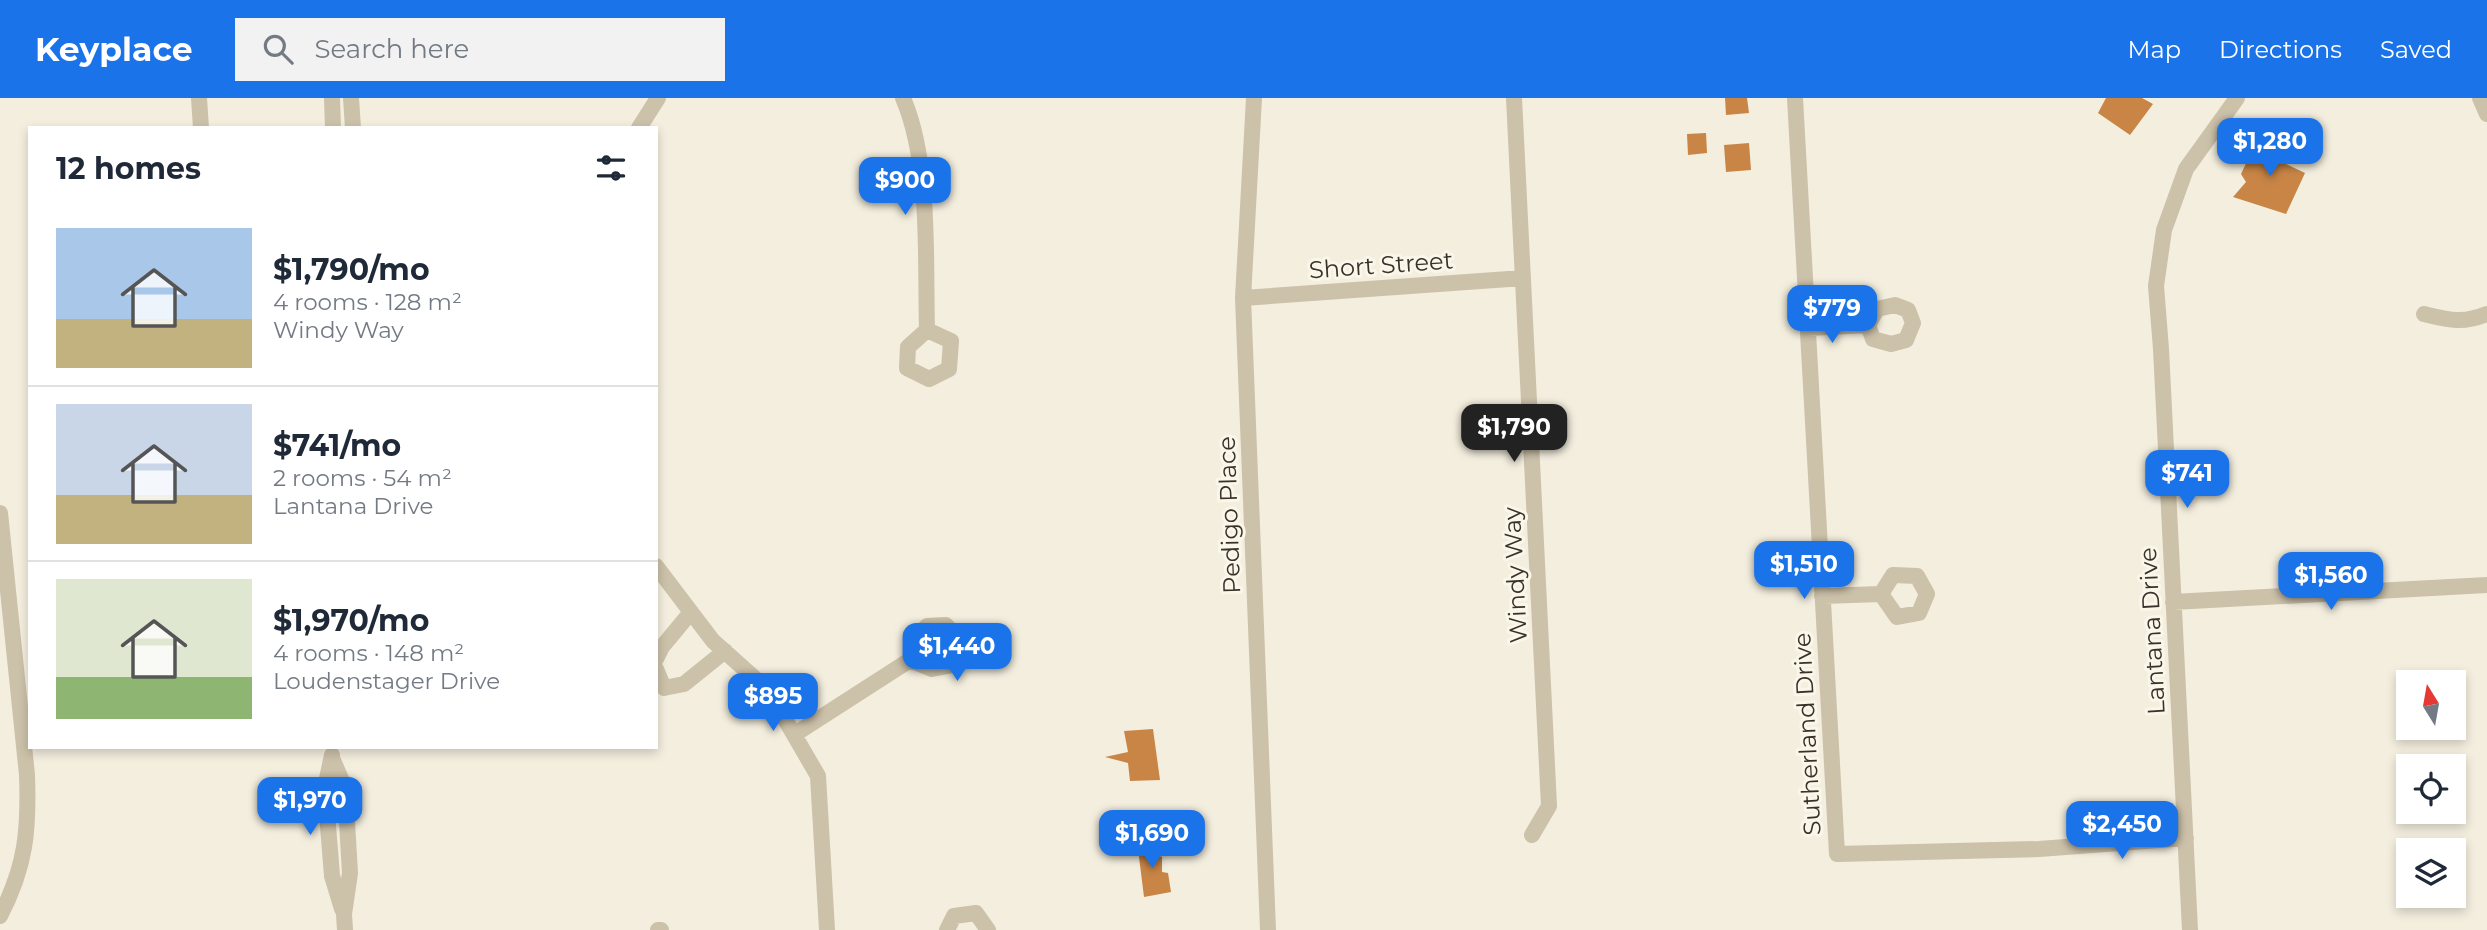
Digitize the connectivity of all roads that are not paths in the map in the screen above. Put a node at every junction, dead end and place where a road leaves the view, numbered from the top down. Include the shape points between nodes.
1 (199, 98) edge
2 (332, 98) edge
3 (351, 98) edge
4 (658, 98) edge
5 (903, 98) edge
6 (1254, 98) edge
7 (1514, 98) edge
8 (1795, 98) edge
9 (2237, 98) edge
10 (2480, 98) edge
11 (2487, 114) edge
12 (201, 126) edge
13 (333, 126) edge
14 (353, 126) edge
15 (640, 126) edge
16 (1523, 278) junction
17 (1243, 298) junction
18 (2424, 314) dead end
19 (2487, 314) edge
20 (1868, 324) dead end
21 (1808, 328) junction
22 (927, 330) dead end
23 (0, 513) edge
24 (658, 569) edge
25 (2487, 585) edge
26 (1881, 594) dead end
27 (1822, 596) junction
28 (2173, 602) junction
29 (691, 612) junction
30 (725, 652) junction
31 (658, 655) edge
32 (910, 660) dead end
33 (658, 674) edge
34 (795, 734) junction
35 (332, 752) edge
36 (1532, 835) dead end
37 (2186, 838) junction
38 (0, 916) edge
39 (345, 922) edge
40 (827, 930) edge
41 (947, 930) edge
42 (988, 930) edge
43 (1268, 930) edge
44 (2190, 930) edge

1 - 12 street
2 - 13 street
3 - 14 street
4 - 15 street
5 - 22 street via 913,120 922,173
6 - 17 street, Pedigo Place
7 - 16 street, Windy Way
8 - 21 street, Sutherland Drive
9 - 28 street, Lantana Drive via 2186,170 2164,230 2155,286
10 - 11 street
16 - 17 street, Short Street
16 - 36 street, Windy Way via 1549,806
17 - 43 street, Pedigo Place
18 - 19 street via 2453,321
20 - 21 street
21 - 27 street, Sutherland Drive
23 - 38 street via 29,818 21,869
24 - 29 street
25 - 28 street
26 - 27 street
27 - 37 street, Sutherland Drive via 1837,854 2056,848
28 - 37 street, Lantana Drive
29 - 30 street
29 - 31 street
30 - 33 street via 684,684 664,688
30 - 34 street via 768,690
32 - 34 street
34 - 40 street via 818,776
35 - 39 street via 345,788 350,873
37 - 44 street, Lantana Drive
41 - 42 street via 954,916 976,913

